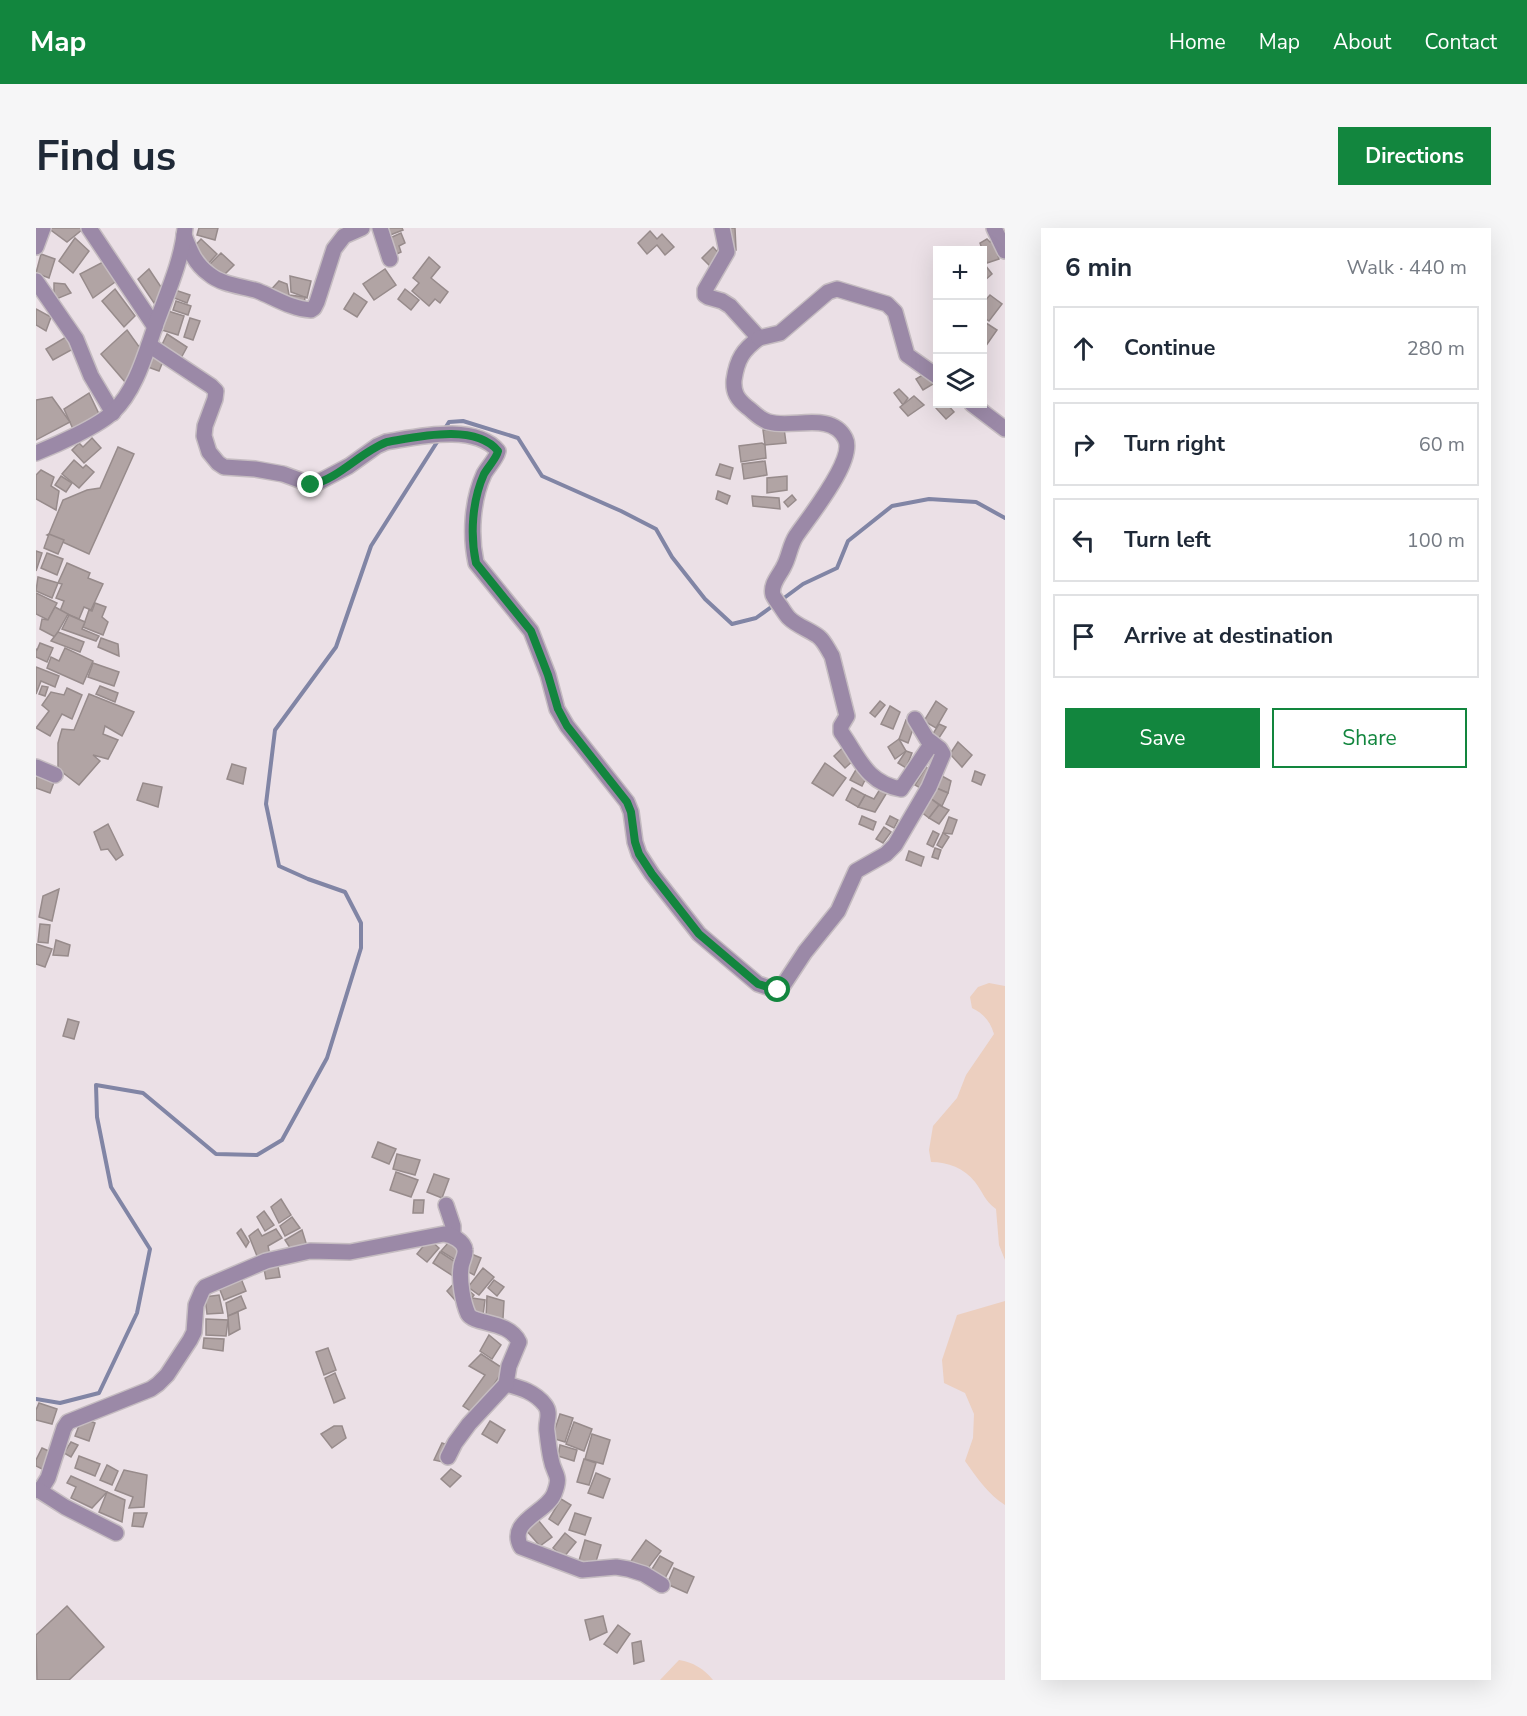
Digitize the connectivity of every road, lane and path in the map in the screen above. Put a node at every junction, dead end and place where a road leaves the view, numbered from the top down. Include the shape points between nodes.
1 (43, 228) edge
2 (89, 228) edge
3 (362, 228) edge
4 (380, 228) edge
5 (722, 228) edge
6 (994, 228) edge
7 (184, 236) edge
8 (36, 247) edge
9 (1005, 251) edge
10 (390, 259) dead end
11 (38, 288) edge
12 (155, 327) junction
13 (759, 338) junction
14 (149, 345) junction
15 (933, 374) edge
16 (977, 408) edge
17 (113, 412) junction
18 (1005, 429) edge
19 (36, 453) edge
20 (915, 719) dead end
21 (932, 743) junction
22 (36, 767) edge
23 (55, 775) dead end
24 (446, 1205) dead end
25 (453, 1236) junction
26 (506, 1384) junction
27 (448, 1457) dead end
28 (38, 1490) edge
29 (116, 1533) dead end
30 (662, 1585) dead end

1 - 8 street
2 - 12 street
3 - 7 street via 344,236 334,249 311,310 209,275 193,259
4 - 10 street
5 - 13 street via 727,252 705,295 730,306
6 - 9 street
7 - 12 street
11 - 17 street via 76,339 91,376
12 - 14 street
13 - 15 street via 780,333 828,292 840,289 892,308 905,352
13 - 21 street via 745,349 738,363 734,381 738,399 770,423 831,425 845,436 848,445 829,488 795,537 773,586 775,599 789,619 820,638 832,656 847,716 841,732 863,767 876,779 901,789
14 - 17 street via 127,395
14 - 21 street via 216,391 204,436 209,452 221,466 283,474 313,485 377,446 396,441 457,433 488,443 498,451 476,498 476,563 531,631 558,709 627,802 636,848 652,874 699,934 758,984 776,990 782,987 838,911 856,871 895,845 943,755
16 - 18 street
17 - 19 street
20 - 21 street
22 - 23 street
24 - 25 street
25 - 26 street via 465,1250 461,1286 468,1314 475,1320 504,1328 519,1342
25 - 28 street via 444,1234 350,1252 310,1251 266,1261 206,1287 196,1305 194,1332 167,1374 151,1389 68,1422 48,1478
26 - 27 street via 469,1424
26 - 30 street via 531,1392 548,1409 546,1429 558,1477 550,1502 520,1527 521,1547 582,1570 628,1569
28 - 29 street

